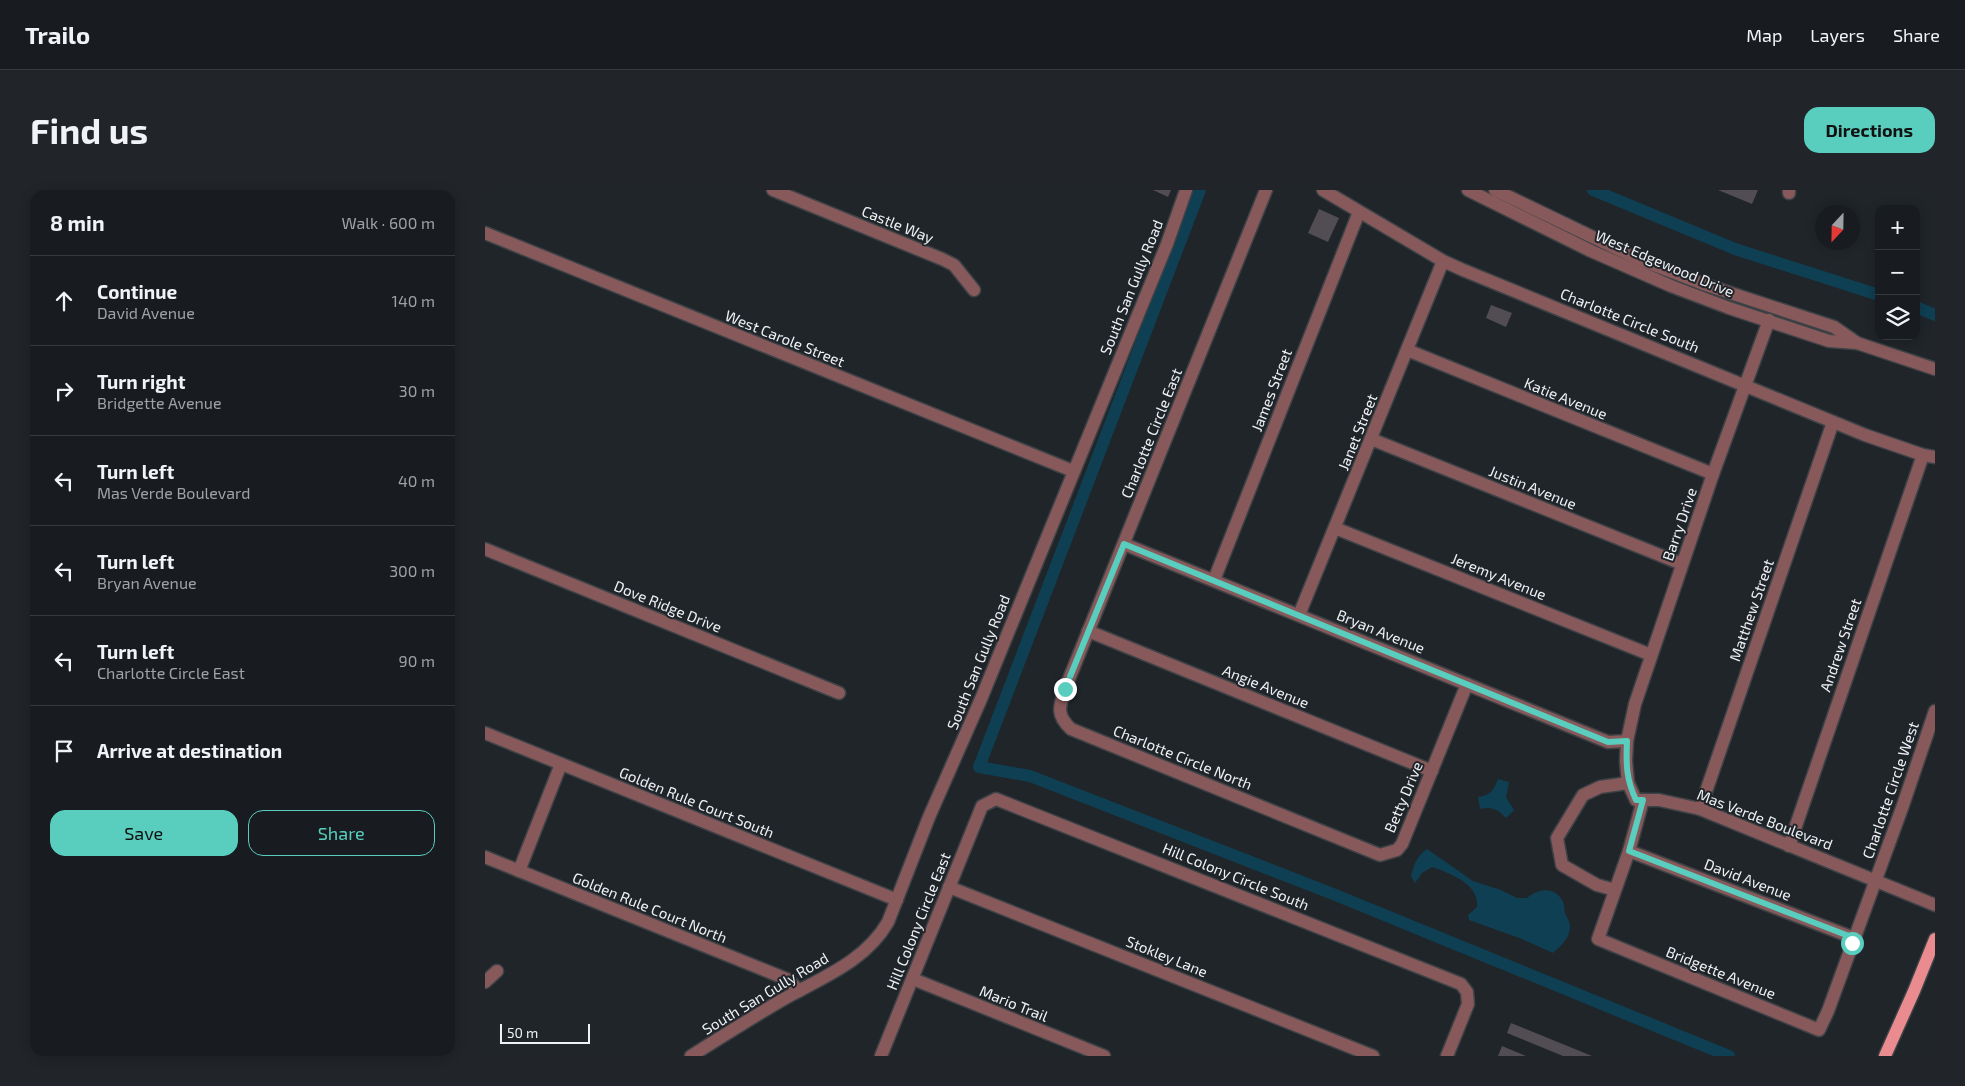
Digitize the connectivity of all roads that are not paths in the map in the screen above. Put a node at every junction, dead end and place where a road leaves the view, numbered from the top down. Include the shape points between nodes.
1 (773, 190) edge
2 (1186, 190) edge
3 (1266, 190) edge
4 (1323, 190) edge
5 (1468, 190) edge
6 (1495, 190) edge
7 (1359, 212) junction
8 (485, 233) edge
9 (1443, 261) junction
10 (974, 290) dead end
11 (1769, 320) junction
12 (1857, 343) junction
13 (1407, 350) junction
14 (1935, 369) edge
15 (1746, 386) junction
16 (1833, 422) junction
17 (1371, 439) junction
18 (1929, 456) edge
19 (1073, 471) junction
20 (1713, 474) junction
21 (1335, 528) junction
22 (1124, 544) junction
23 (485, 549) edge
24 (1682, 564) junction
25 (1214, 580) junction
26 (1299, 615) junction
27 (1089, 631) junction
28 (1651, 655) junction
29 (1467, 684) junction
30 (1065, 689) joint
31 (839, 693) dead end
32 (1935, 711) edge
33 (485, 733) edge
34 (1627, 741) junction
35 (561, 764) junction
36 (1431, 771) junction
37 (1628, 783) junction
38 (1643, 800) junction
39 (989, 801) joint
40 (1701, 809) junction
41 (1324, 832) joint
42 (1789, 846) junction
43 (1629, 851) junction
44 (485, 858) edge
45 (519, 871) junction
46 (1875, 880) junction
47 (949, 886) junction
48 (1615, 890) junction
49 (897, 900) junction
50 (1935, 905) edge
51 (1854, 938) junction
52 (1935, 939) edge
53 (497, 971) dead end
54 (913, 979) junction
55 (485, 982) edge
56 (799, 991) junction
57 (691, 1056) edge
58 (881, 1056) edge
59 (1103, 1056) edge
60 (1373, 1056) edge
61 (1447, 1056) edge
62 (1885, 1056) edge

1 - 10 street, Castle Way via 954,265
2 - 19 street, South San Gully Road via 1167,244
3 - 22 street, Charlotte Circle East
4 - 7 street, Charlotte Circle South
5 - 11 street, West Edgewood Drive via 1591,251 1671,286
6 - 12 street, West Edgewood Drive via 1638,259 1834,327
7 - 9 street, Charlotte Circle South
7 - 25 street, James Street
8 - 19 street, West Carole Street
9 - 13 street, Janet Street
9 - 15 street, Charlotte Circle South
11 - 12 street, West Edgewood Drive via 1829,341
11 - 15 street, Barry Drive
12 - 14 street, West Edgewood Drive
13 - 17 street, Janet Street
13 - 20 street, Katie Avenue
15 - 16 street, Charlotte Circle South
15 - 20 street, Barry Drive
16 - 18 street, Charlotte Circle South
16 - 40 street, Matthew Street
17 - 21 street, Janet Street
17 - 24 street, Justin Avenue
18 - 42 street, Andrew Street
19 - 49 street, South San Gully Road
20 - 24 street, Barry Drive
21 - 26 street, Janet Street
21 - 28 street, Jeremy Avenue
22 - 25 street, Bryan Avenue
22 - 27 street, Charlotte Circle East
23 - 31 street, Dove Ridge Drive
24 - 28 street, Barry Drive
25 - 26 street, Bryan Avenue
26 - 29 street, Bryan Avenue
27 - 30 street, Charlotte Circle East
27 - 36 street, Angie Avenue
28 - 34 street, Barry Drive
29 - 34 street, Bryan Avenue via 1608,742
29 - 36 street, Betty Drive
30 - 41 street, Charlotte Circle North via 1059,704 1060,712 1063,722 1071,729
32 - 46 street, Charlotte Circle West
33 - 35 street, Golden Rule Court South
34 - 37 street
35 - 45 street
35 - 49 street, Golden Rule Court South
36 - 41 street, Betty Drive via 1397,850 1380,854
37 - 38 street via 1636,800
37 - 48 street via 1600,787 1583,795 1557,838 1562,865 1597,885
38 - 40 street, Mas Verde Boulevard
38 - 43 street, Bridgette Avenue
39 - 47 street, Hill Colony Circle East via 982,806
39 - 61 street, Hill Colony Circle South via 1004,801 1461,984 1467,992 1468,1004
40 - 42 street, Mas Verde Boulevard
42 - 46 street, Mas Verde Boulevard
43 - 48 street, Bridgette Avenue
43 - 51 street, David Avenue
44 - 45 street, Golden Rule Court North
45 - 56 street, Golden Rule Court North via 789,980
46 - 50 street, Mas Verde Boulevard
46 - 51 street, Bridgette Avenue
47 - 54 street, Hill Colony Circle East
47 - 60 street, Stokley Lane
48 - 51 street, Bridgette Avenue via 1598,939 1819,1030
49 - 56 street, South San Gully Road via 888,922 873,944 851,961
52 - 62 main road
53 - 55 street
54 - 58 street, Hill Colony Circle East
54 - 59 street, Mario Trail
56 - 57 street, South San Gully Road

